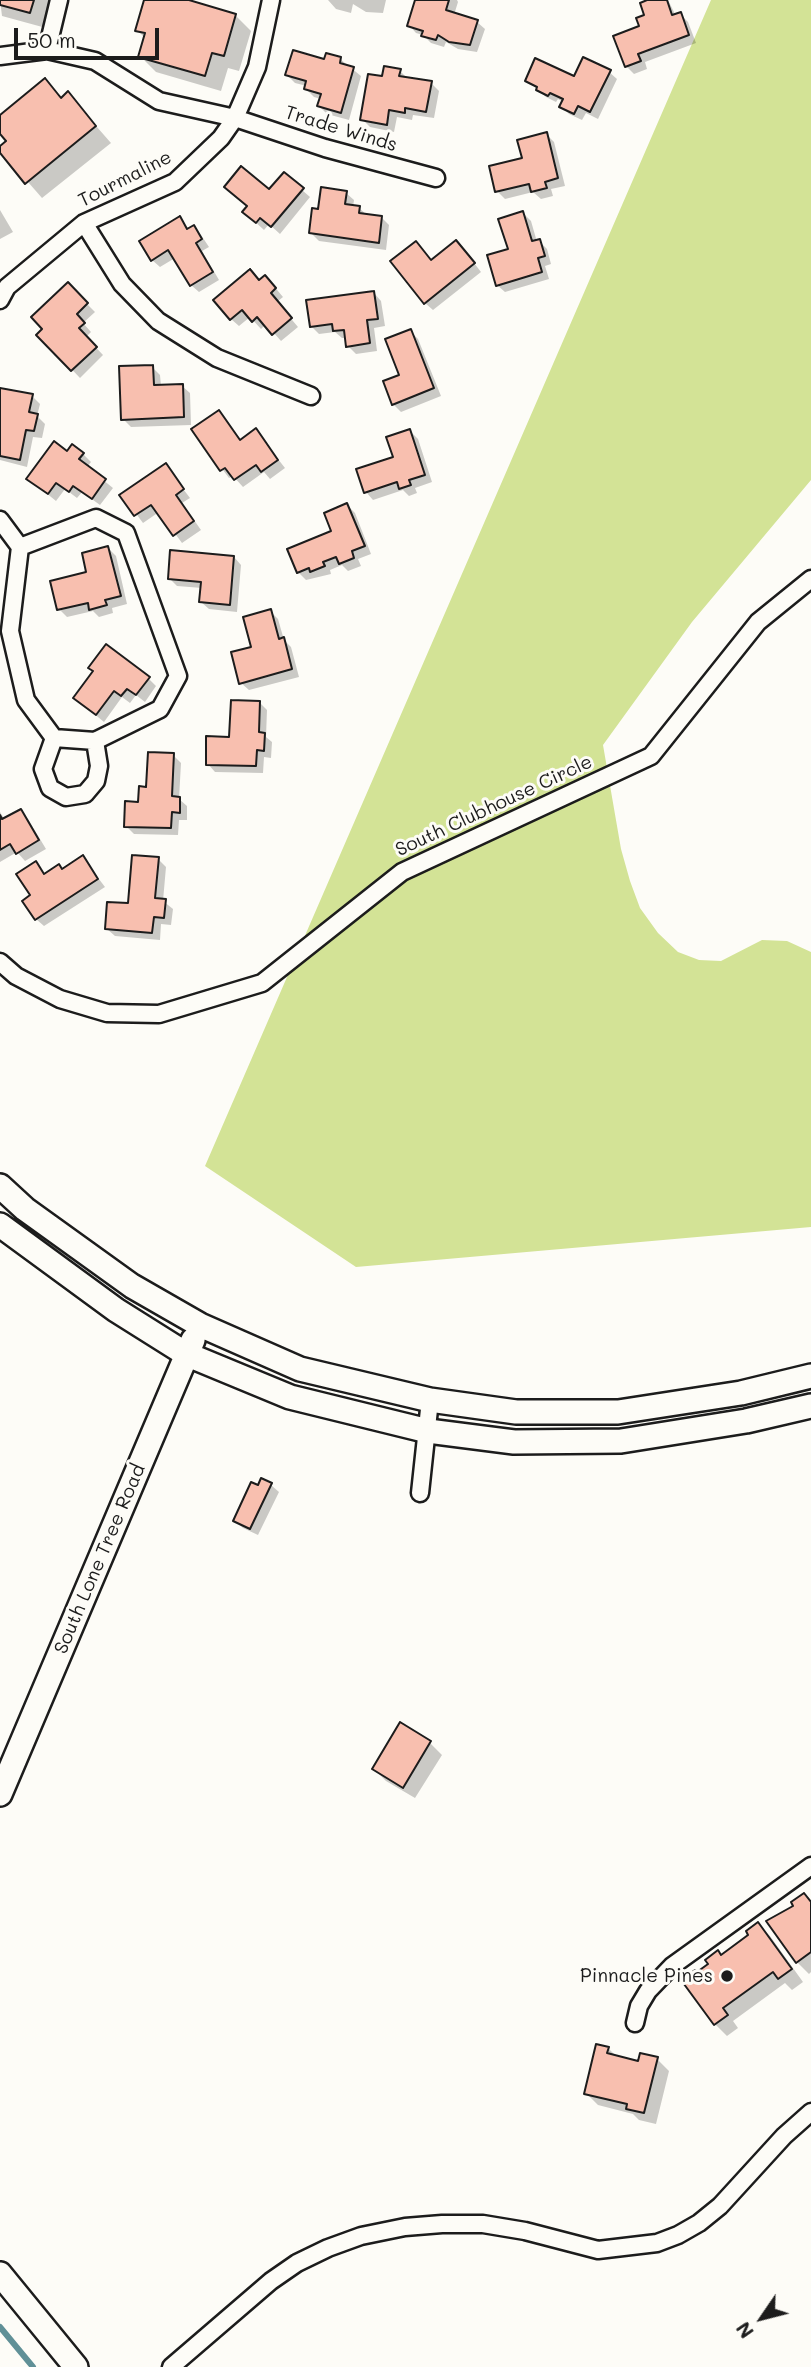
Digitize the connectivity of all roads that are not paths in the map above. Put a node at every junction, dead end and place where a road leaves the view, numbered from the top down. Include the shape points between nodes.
1 (60, 0) edge
2 (271, 0) edge
3 (47, 50) junction
4 (0, 56) edge
5 (235, 118) junction
6 (436, 178) dead end
7 (84, 223) junction
8 (0, 300) edge
9 (311, 396) dead end
10 (0, 520) edge
11 (20, 547) junction
12 (811, 579) edge
13 (54, 738) junction
14 (95, 741) junction
15 (0, 962) edge
16 (0, 1186) edge
17 (0, 1225) edge
18 (200, 1325) junction
19 (186, 1354) junction
20 (811, 1376) edge
21 (430, 1400) junction
22 (811, 1406) edge
23 (428, 1431) junction
24 (419, 1493) dead end
25 (0, 1794) edge
26 (811, 1866) edge
27 (635, 2023) dead end
28 (811, 2112) edge
29 (0, 2274) edge
30 (76, 2367) edge
31 (171, 2367) edge

1 - 3 street
2 - 5 street, Tourmaline via 257,67
3 - 4 street
3 - 5 street, Trade Winds via 95,61 159,101
5 - 6 street, Trade Winds
5 - 7 street, Tourmaline via 208,153 175,182
7 - 8 street, Tourmaline via 7,287
7 - 9 street via 122,284 158,321 217,358
10 - 11 street
11 - 13 street via 10,631 26,699
11 - 14 street via 96,518 126,533 178,676 160,709
12 - 15 street, South Clubhouse Circle via 758,622 650,755 401,872 262,983 159,1014 107,1013 60,999 16,976
13 - 14 street
13 - 14 street via 43,769 50,788 66,797 85,794 96,781
16 - 18 main road via 132,1286
17 - 19 main road via 116,1310
18 - 19 main road, South Lone Tree Road
18 - 21 main road via 300,1369
19 - 23 main road via 290,1397
19 - 25 main road, South Lone Tree Road
20 - 21 main road via 741,1393 618,1412 516,1412
21 - 23 street
22 - 23 main road via 621,1441 514,1442
23 - 24 street
26 - 27 street via 672,1966 648,1991
28 - 31 street via 720,2206 678,2235 657,2243 598,2250 483,2224 405,2227 361,2236 289,2269
29 - 30 main road

